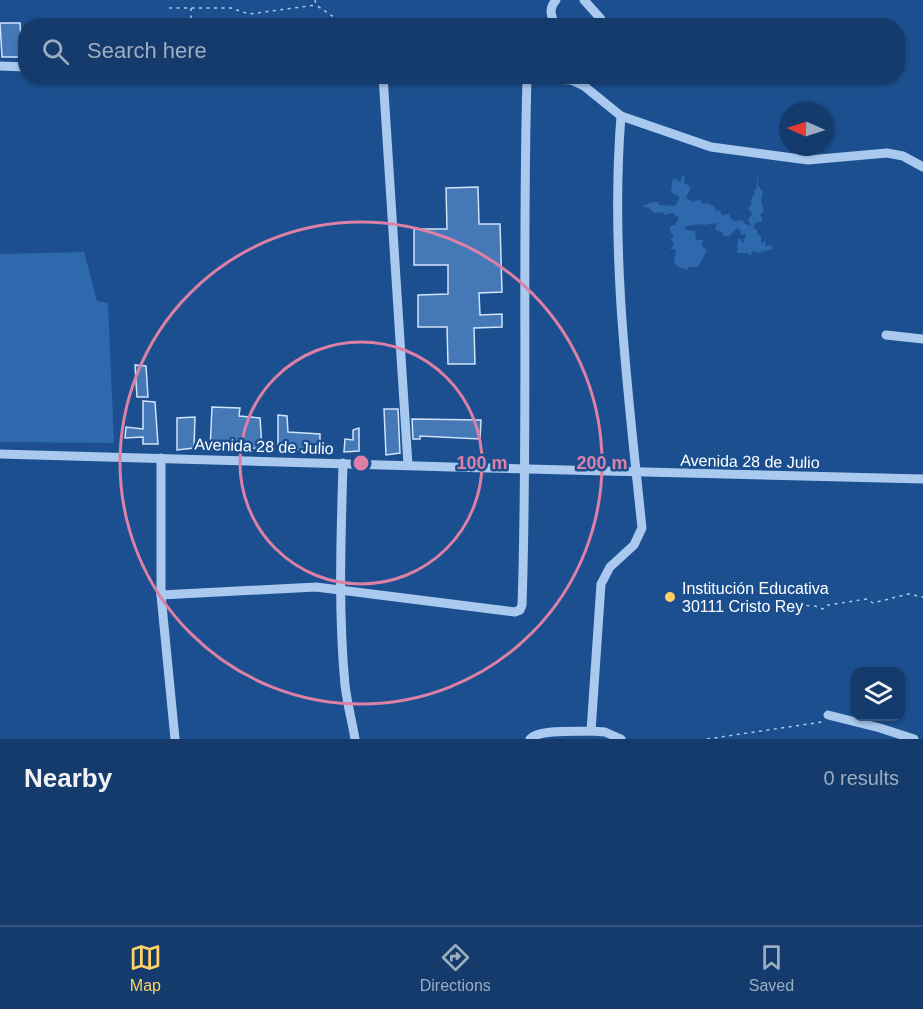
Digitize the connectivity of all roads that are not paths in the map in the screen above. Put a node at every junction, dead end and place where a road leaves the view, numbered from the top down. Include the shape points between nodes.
1 (555, 0) edge
2 (584, 0) edge
3 (552, 18) edge
4 (600, 18) edge
5 (0, 66) edge
6 (18, 67) edge
7 (383, 84) edge
8 (527, 84) edge
9 (580, 84) edge
10 (621, 116) junction
11 (923, 167) edge
12 (886, 335) dead end
13 (923, 339) edge
14 (0, 454) edge
15 (161, 458) junction
16 (343, 463) junction
17 (408, 465) junction
18 (524, 469) junction
19 (636, 474) junction
20 (923, 479) edge
21 (340, 590) junction
22 (161, 595) junction
23 (832, 716) road end
24 (591, 731) junction
25 (175, 739) edge
26 (355, 739) edge
27 (530, 739) edge
28 (621, 739) edge
29 (914, 739) edge

1 - 3 street
2 - 4 street
5 - 6 street
7 - 17 street
8 - 18 street
9 - 10 street
10 - 11 street via 711,147 808,160 887,153 903,156
10 - 19 street via 620,280
12 - 13 street
14 - 15 street, Avenida 28 de Julio
15 - 16 street, Avenida 28 de Julio
15 - 22 street
16 - 17 street, Avenida 28 de Julio
16 - 21 street
17 - 18 street, Avenida 28 de Julio
18 - 19 street, Avenida 28 de Julio
18 - 21 street via 520,610
19 - 20 street, Avenida 28 de Julio
19 - 24 street via 642,528 634,545 618,557 601,584
21 - 22 street via 316,587
21 - 26 street via 345,687
22 - 25 street
23 - 29 street
24 - 27 street via 534,734
24 - 28 street

